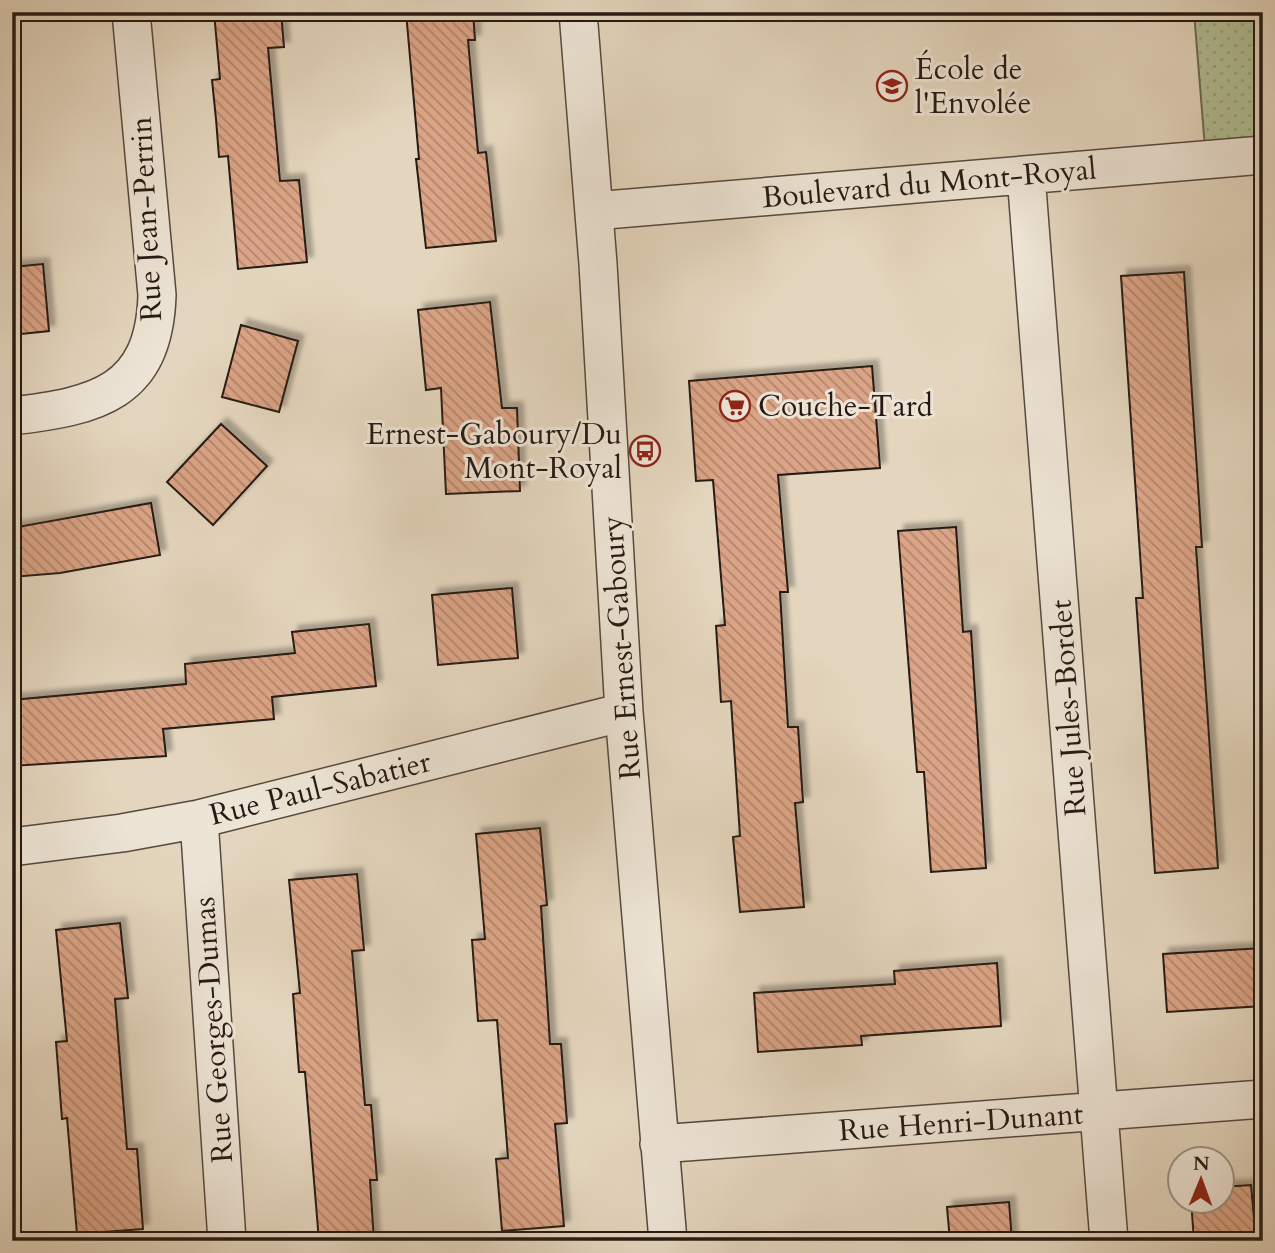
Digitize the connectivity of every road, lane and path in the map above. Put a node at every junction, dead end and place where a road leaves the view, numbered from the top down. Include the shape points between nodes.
1 (131, 12) edge
2 (578, 12) edge
3 (1263, 155) edge
4 (1026, 175) junction
5 (594, 211) junction
6 (12, 416) edge
7 (624, 712) junction
8 (199, 819) junction
9 (12, 847) edge
10 (1263, 1099) edge
11 (1099, 1112) junction
12 (659, 1144) junction
13 (227, 1241) edge
14 (668, 1241) edge
15 (1109, 1241) edge

1 - 6 street, Rue Jean-Perrin via 157,295 149,351 114,390 89,403
2 - 5 street, Rue Ernest-Gaboury
3 - 4 street, Boulevard du Mont-Royal
4 - 5 street, Boulevard du Mont-Royal
4 - 11 street, Rue Jules-Bordet
5 - 7 street, Rue Ernest-Gaboury
7 - 8 street, Rue Paul-Sabatier
7 - 12 street, Rue Ernest-Gaboury
8 - 9 street, Rue Paul-Sabatier
8 - 13 street, Rue Georges-Dumas
10 - 11 street, Rue Henri-Dunant
11 - 12 street, Rue Henri-Dunant
11 - 15 street, Rue Jules-Bordet
12 - 14 street, Rue Ernest-Gaboury

